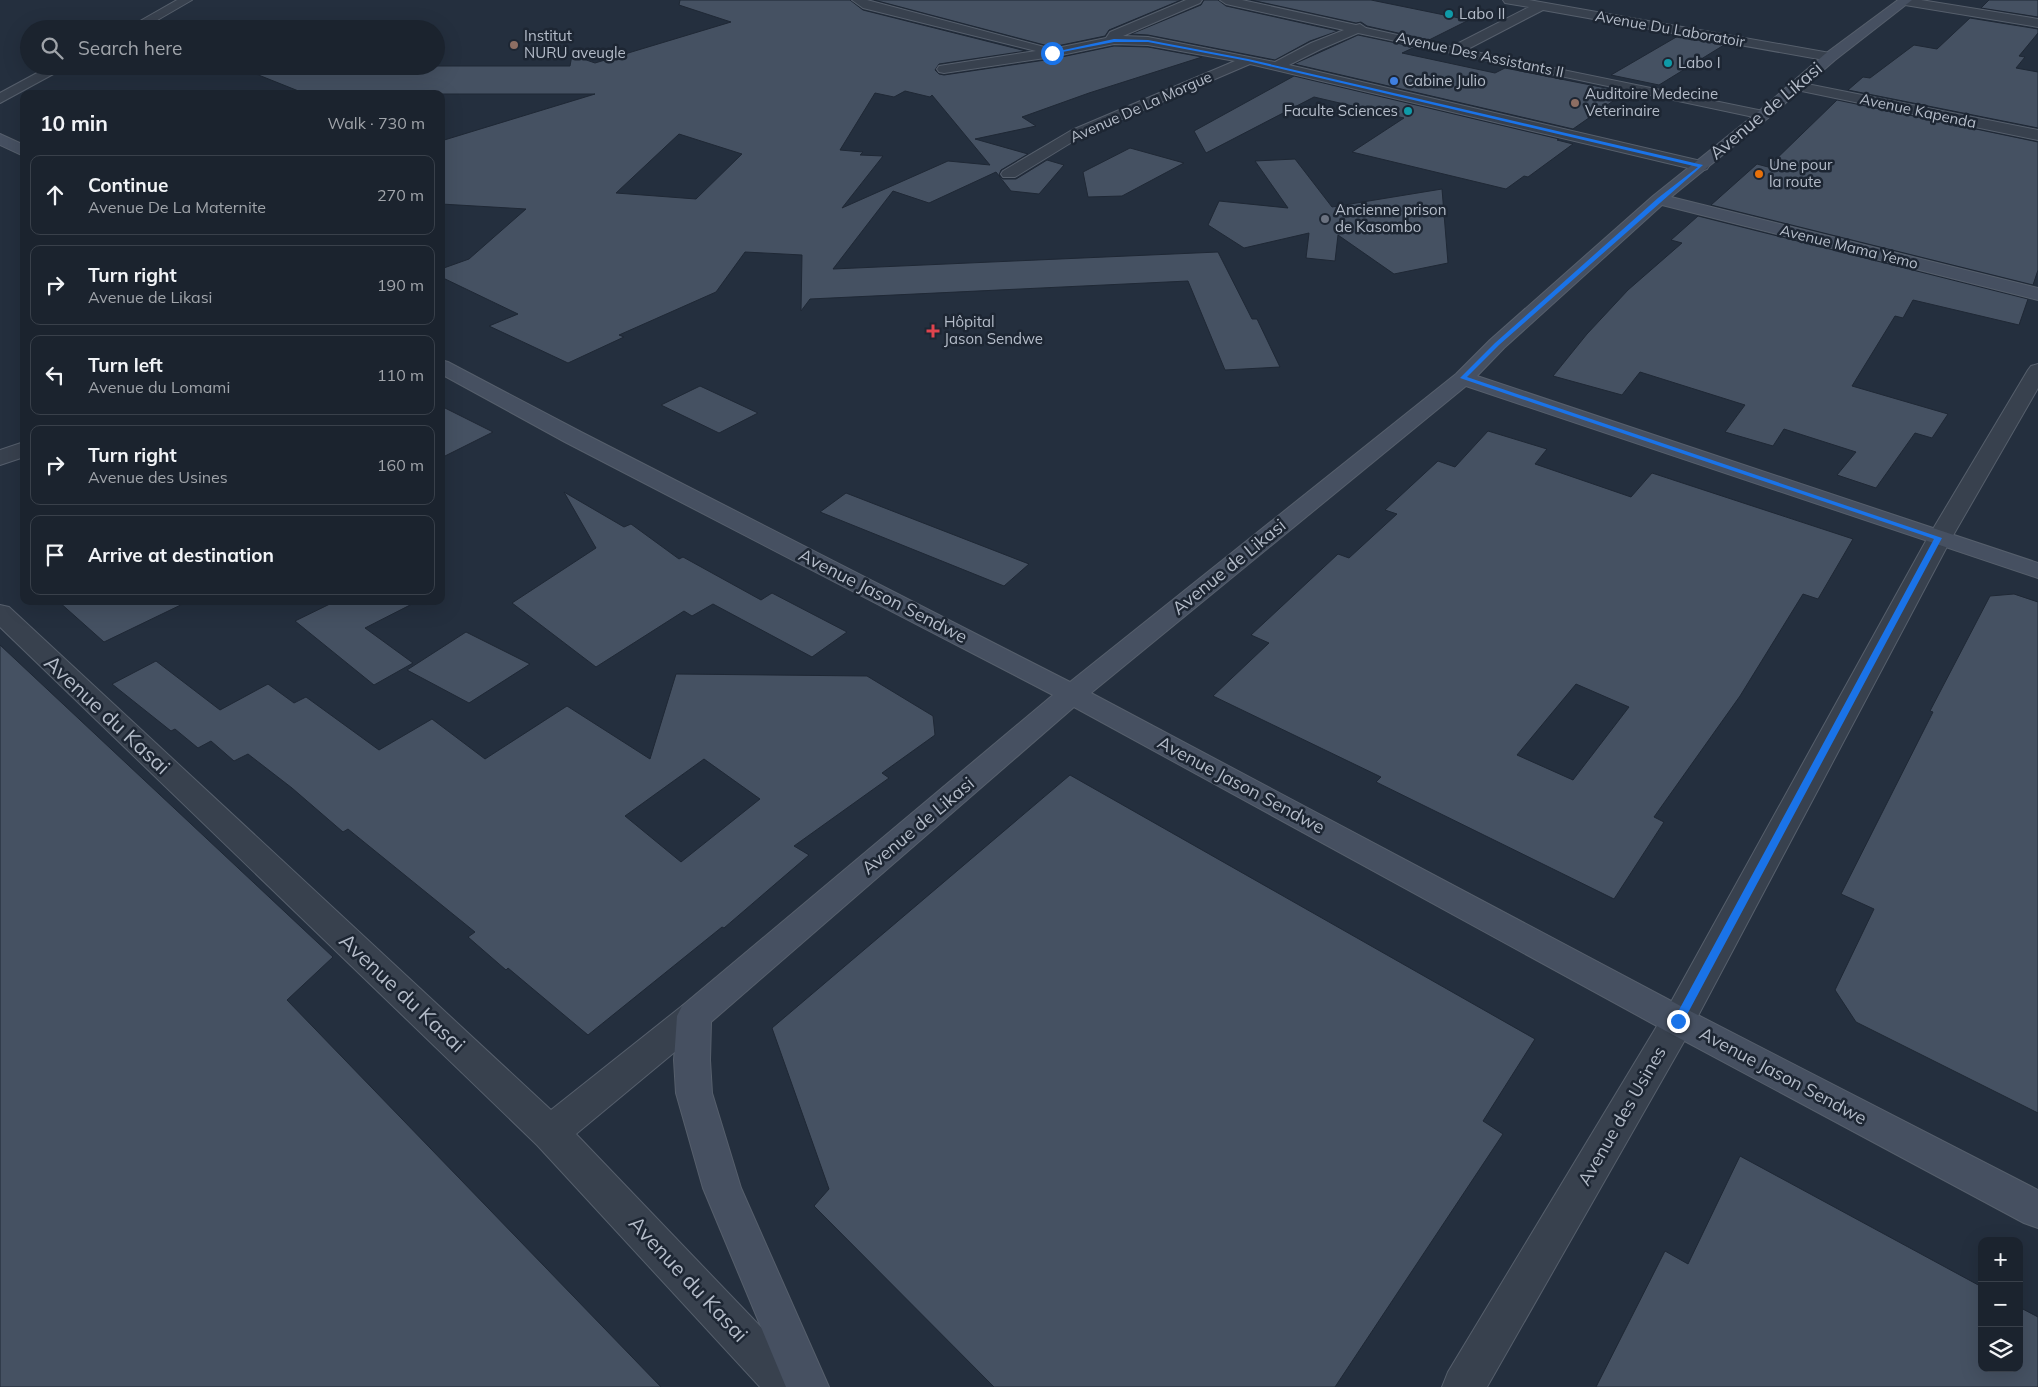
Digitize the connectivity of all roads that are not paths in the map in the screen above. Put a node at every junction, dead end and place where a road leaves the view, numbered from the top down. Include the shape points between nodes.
1 (186, 0) edge
2 (858, 0) edge
3 (1196, 0) edge
4 (1226, 0) edge
5 (1510, 0) edge
6 (1905, 0) edge
7 (1541, 6) junction
8 (149, 20) edge
9 (2038, 23) edge
10 (1360, 28) junction
11 (1114, 40) junction
12 (1453, 51) junction
13 (1052, 53) junction
14 (1830, 57) junction
15 (1248, 60) junction
16 (1276, 66) junction
17 (944, 70) dead end
18 (44, 75) edge
19 (1798, 86) junction
20 (0, 99) edge
21 (1763, 115) junction
22 (2038, 135) edge
23 (0, 139) edge
24 (20, 149) edge
25 (1701, 166) junction
26 (1009, 174) dead end
27 (1660, 199) junction
28 (2038, 294) edge
29 (445, 368) edge
30 (2038, 370) edge
31 (1463, 378) junction
32 (20, 450) edge
33 (0, 458) edge
34 (1938, 538) junction
35 (2038, 571) edge
36 (0, 613) edge
37 (1072, 694) junction
38 (694, 1016) junction
39 (1678, 1021) junction
40 (550, 1133) junction
41 (2038, 1210) edge
42 (789, 1387) edge
43 (808, 1387) edge
44 (1463, 1387) edge

1 - 8 street
2 - 13 street
3 - 11 street via 1114,35
4 - 10 street, Avenue Des Assistants II
5 - 7 street, Avenue Du Laboratoir
6 - 9 street
6 - 14 main road, Avenue de Likasi
7 - 12 street
7 - 14 street, Avenue Du Laboratoir
10 - 12 street, Avenue Des Assistants II
10 - 16 street
11 - 13 street
11 - 15 street via 1148,41
12 - 21 street, Avenue Des Assistants II
13 - 17 street
14 - 19 main road, Avenue de Likasi
15 - 16 street
15 - 26 street, Avenue De La Morgue via 1077,133
16 - 25 street
18 - 20 street
19 - 21 main road, Avenue de Likasi
19 - 22 street, Avenue Kapenda
21 - 25 main road, Avenue de Likasi
23 - 24 main road
25 - 27 main road, Avenue de Likasi
27 - 28 main road, Avenue Mama Yemo
27 - 31 main road, Avenue de Likasi
29 - 37 main road, Avenue Jason Sendwe
30 - 34 street, Avenue des Usines
31 - 34 main road
31 - 37 main road, Avenue de Likasi
32 - 33 street
34 - 35 main road
34 - 39 street, Avenue des Usines
36 - 40 street, Avenue du Kasai
37 - 38 main road, Avenue de Likasi
37 - 39 main road, Avenue Jason Sendwe
38 - 40 street, Avenue de Likasi
38 - 43 main road via 694,1093 722,1188
39 - 41 main road, Avenue Jason Sendwe
39 - 44 street, Avenue des Usines
40 - 42 street, Avenue du Kasai

